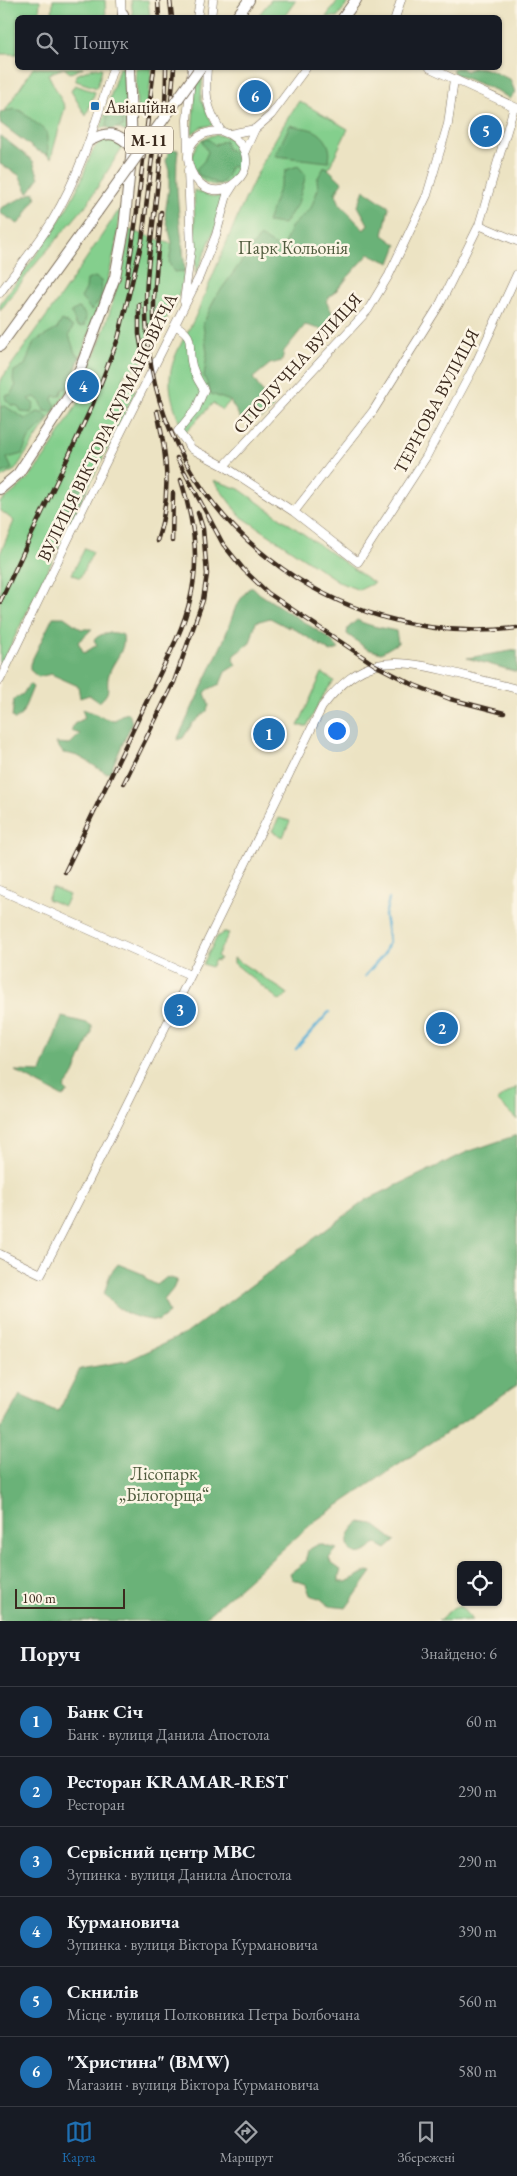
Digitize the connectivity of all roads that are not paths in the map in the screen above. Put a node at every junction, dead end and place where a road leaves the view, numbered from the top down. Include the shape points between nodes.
1 (121, 0) edge
2 (200, 0) edge
3 (213, 0) edge
4 (356, 0) edge
5 (401, 0) edge
6 (248, 1) edge
7 (123, 15) edge
8 (198, 15) edge
9 (210, 15) edge
10 (238, 15) edge
11 (345, 15) edge
12 (396, 15) edge
13 (112, 70) edge
14 (129, 70) edge
15 (192, 70) edge
16 (199, 70) edge
17 (207, 70) edge
18 (305, 70) edge
19 (434, 70) edge
20 (454, 79) junction
21 (515, 107) edge
22 (256, 129) junction
23 (221, 131) junction
24 (230, 134) junction
25 (90, 140) junction
26 (132, 148) junction
27 (245, 151) junction
28 (188, 162) junction
29 (234, 184) junction
30 (479, 224) junction
31 (517, 241) edge
32 (517, 274) edge
33 (0, 293) edge
34 (182, 310) junction
35 (175, 324) junction
36 (0, 346) edge
37 (224, 466) junction
38 (18, 474) junction
39 (0, 482) edge
40 (0, 489) edge
41 (294, 512) junction
42 (0, 680) edge
43 (517, 689) edge
44 (0, 890) edge
45 (190, 974) junction
46 (0, 1254) edge

1 - 7 street
2 - 8 street
3 - 9 street
4 - 11 main road
5 - 12 street
6 - 10 main road
13 - 25 street
14 - 26 main road
15 - 28 street via 187,120
16 - 36 main road, М-11, bridge
17 - 23 street via 206,100
18 - 22 street via 271,115
19 - 20 street
20 - 21 street
20 - 37 street, СПОЛУЧНА ВУЛИЦЯ via 448,124 427,195 389,275 368,310
21 - 30 street
22 - 24 street
22 - 27 street
23 - 24 street
23 - 28 street via 204,134 197,139 191,146
24 - 27 street
25 - 26 main road via 111,132 122,137
25 - 33 street via 71,187 51,223
26 - 38 main road via 124,229 115,277 72,393
27 - 29 street via 245,170
28 - 29 street via 190,172 201,185 218,189
28 - 34 street via 190,249
29 - 34 street, ВУЛИЦЯ ВІКТОРА КУРМАНОВИЧА via 227,196 216,235
30 - 31 street
30 - 41 street via 440,304 373,410
32 - 41 street, ТЕРНОВА ВУЛИЦЯ via 476,364 426,457 358,562
34 - 35 street, ВУЛИЦЯ ВІКТОРА КУРМАНОВИЧА
35 - 37 street via 186,331 191,341 191,363 204,390 196,410 178,431 192,449
35 - 42 street, ВУЛИЦЯ ВІКТОРА КУРМАНОВИЧА
37 - 41 street
38 - 39 main road
38 - 40 main road
43 - 45 street via 395,661 369,667 349,678 322,707
44 - 45 street
45 - 46 street via 42,1274

